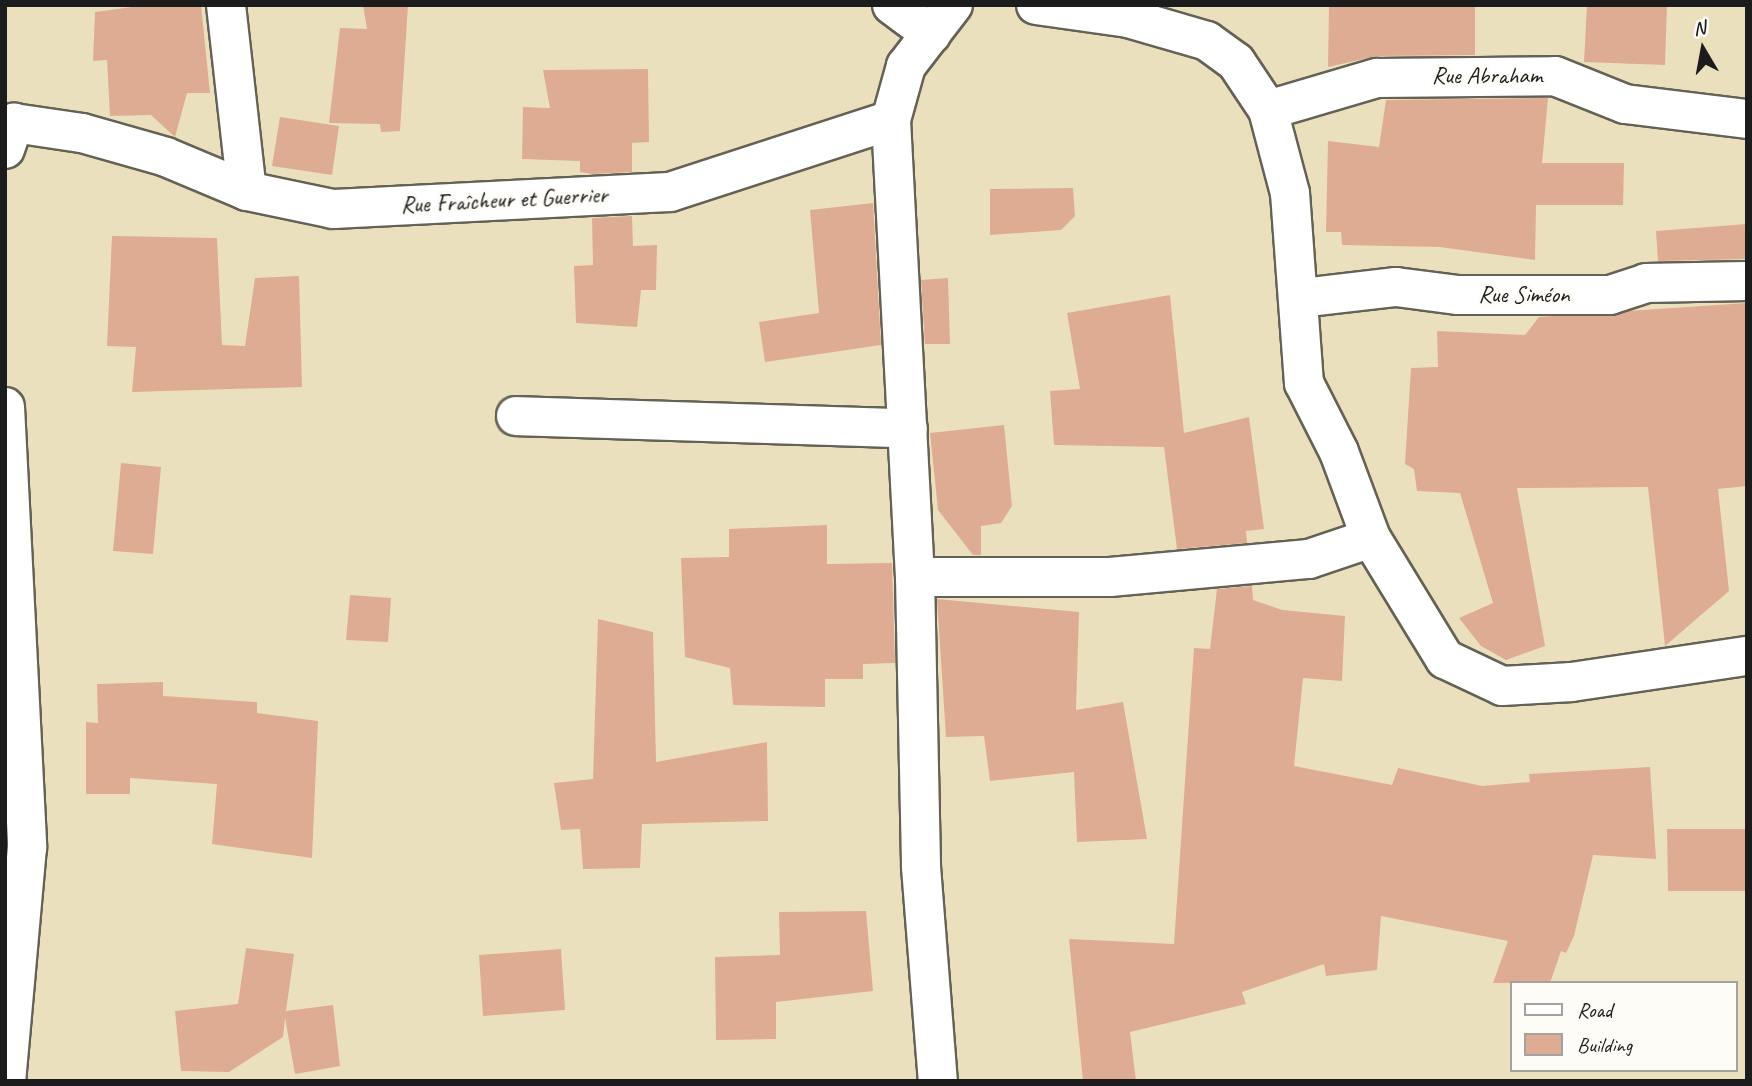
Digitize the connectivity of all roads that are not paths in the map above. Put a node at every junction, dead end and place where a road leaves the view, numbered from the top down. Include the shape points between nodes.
1 (226, 5) edge
2 (892, 5) edge
3 (1036, 5) edge
4 (942, 19) edge
5 (1268, 110) junction
6 (1747, 119) edge
7 (891, 120) junction
8 (8, 131) edge
9 (247, 191) junction
10 (1747, 281) edge
11 (1301, 298) junction
12 (5, 407) edge
13 (516, 416) dead end
14 (908, 428) junction
15 (1371, 538) junction
16 (915, 577) junction
17 (1747, 656) edge
18 (6, 1081) edge
19 (938, 1081) edge

1 - 9 street
2 - 4 street
3 - 5 street via 1128,18 1207,41 1236,62
4 - 7 street via 906,66
5 - 6 street, Rue Abraham via 1377,78 1555,76 1625,104
5 - 11 street via 1290,193
7 - 9 street, Rue Fraîcheur et Guerrier via 670,192 333,209
7 - 14 street
8 - 9 street, Rue Fraîcheur et Guerrier via 166,157
10 - 11 street, Rue Siméon via 1646,283 1610,295 1458,295 1396,287
11 - 15 street via 1304,383 1339,452
12 - 18 street via 27,847
13 - 14 street
14 - 16 street
15 - 16 street via 1309,559 1110,577
15 - 17 street via 1445,659 1503,686 1572,682
16 - 19 street via 921,867

